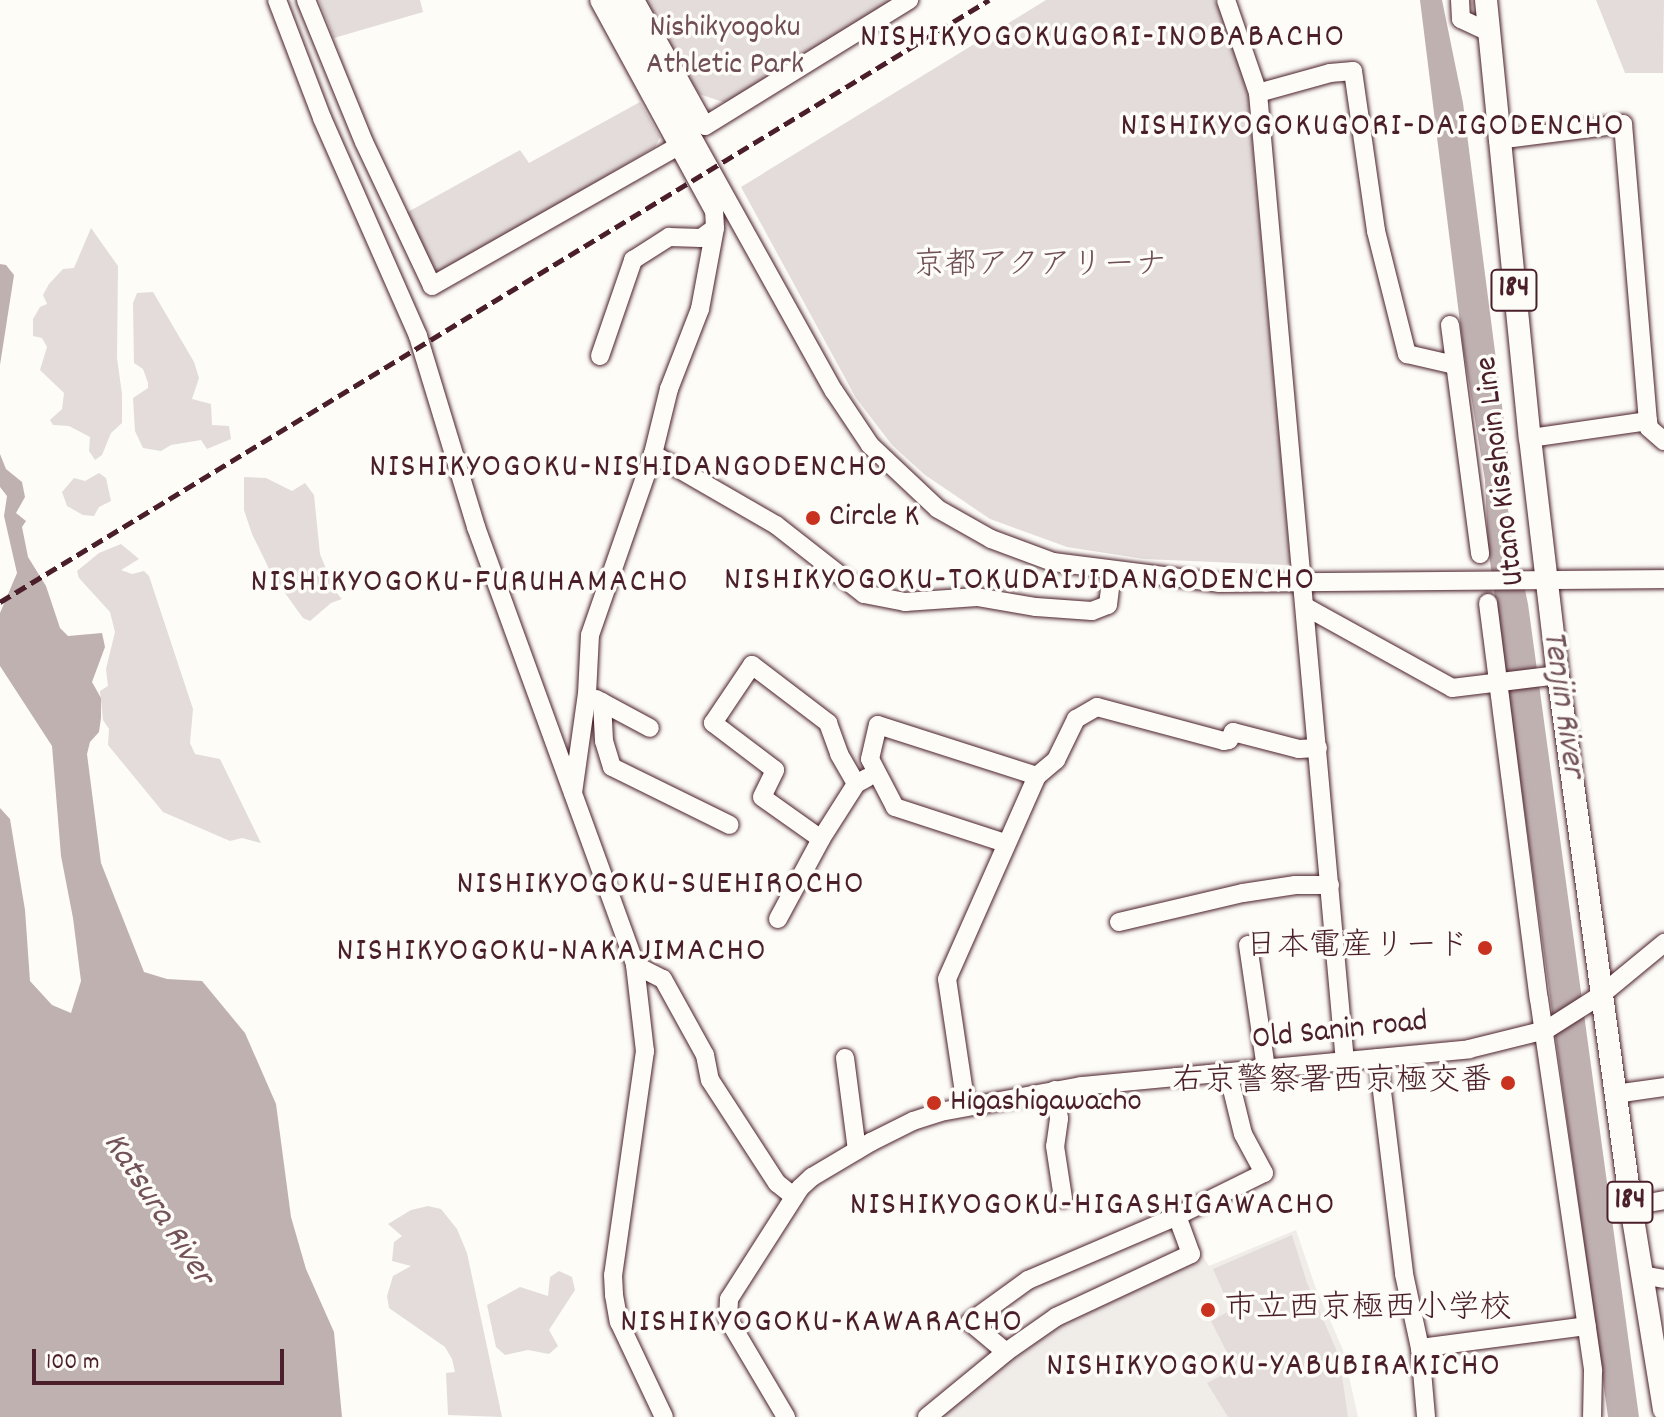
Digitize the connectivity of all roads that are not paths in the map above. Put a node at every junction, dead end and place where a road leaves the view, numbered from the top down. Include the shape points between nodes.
1 (277, 0) edge
2 (306, 0) edge
3 (599, 0) edge
4 (616, 0) edge
5 (635, 0) edge
6 (909, 0) edge
7 (1226, 0) edge
8 (1460, 0) edge
9 (1486, 0) edge
10 (1487, 31) junction
11 (1258, 93) junction
12 (1498, 140) junction
13 (678, 146) junction
14 (715, 228) junction
15 (1450, 325) dead end
16 (600, 356) dead end
17 (1455, 365) junction
18 (1648, 421) junction
19 (1530, 438) junction
20 (1664, 441) edge
21 (653, 454) junction
22 (1480, 554) dead end
23 (1112, 572) junction
24 (1664, 579) edge
25 (1540, 580) junction
26 (1304, 583) junction
27 (1488, 603) dead end
28 (1306, 607) junction
29 (1550, 677) junction
30 (1501, 683) junction
31 (594, 698) junction
32 (650, 728) dead end
33 (1318, 748) junction
34 (877, 772) junction
35 (1037, 776) junction
36 (856, 784) junction
37 (573, 793) junction
38 (730, 825) dead end
39 (821, 839) junction
40 (1005, 843) junction
41 (1330, 885) junction
42 (778, 919) dead end
43 (1119, 922) dead end
44 (1664, 943) edge
45 (1248, 945) dead end
46 (635, 965) junction
47 (1596, 998) junction
48 (1547, 1030) junction
49 (845, 1058) dead end
50 (1378, 1058) junction
51 (1345, 1062) junction
52 (1266, 1069) junction
53 (1228, 1073) junction
54 (1664, 1087) edge
55 (1055, 1090) junction
56 (1615, 1094) junction
57 (966, 1106) junction
58 (857, 1150) junction
59 (794, 1197) junction
60 (1063, 1198) dead end
61 (1664, 1200) edge
62 (1631, 1206) junction
63 (1177, 1216) junction
64 (1653, 1277) edge
65 (1587, 1326) junction
66 (1420, 1348) junction
67 (1006, 1352) junction
68 (1664, 1409) edge
69 (664, 1417) edge
70 (786, 1417) edge
71 (927, 1417) edge
72 (1426, 1417) edge
73 (1592, 1417) edge

1 - 37 street via 327,131 418,336 476,527
2 - 13 street via 364,142 432,286
3 - 13 street
4 - 23 street via 834,391 870,445 938,509 991,539 1053,562
5 - 6 street via 705,126
7 - 11 street
8 - 10 street via 1461,19
9 - 10 main road, Utano Kisshoin Line / 184
10 - 12 main road, Utano Kisshoin Line / 184
11 - 17 street via 1353,71 1376,231 1407,354
11 - 26 street
12 - 18 street via 1623,124
12 - 19 main road, Utano Kisshoin Line / 184
13 - 14 street via 714,211
14 - 16 street via 701,238 669,237 633,260
14 - 21 street via 700,309 669,389
15 - 17 street
17 - 22 street
18 - 19 street
18 - 20 street
19 - 25 main road, Utano Kisshoin Line / 184
21 - 23 street via 776,525 864,594 905,602 977,597 1092,611 1108,605
21 - 31 street via 590,635
23 - 26 street via 1219,583
24 - 25 street
25 - 26 street
25 - 29 main road, Utano Kisshoin Line / 184
26 - 28 street
27 - 30 street
28 - 30 street via 1452,688
28 - 33 street
29 - 30 street
29 - 47 main road, Utano Kisshoin Line / 184
30 - 48 street
31 - 32 street
31 - 37 street
31 - 38 street via 612,767
33 - 35 street via 1299,749 1233,732 1224,741 1097,707 1076,719 1056,760
33 - 41 street
34 - 35 street via 870,759 878,725
34 - 36 street
34 - 40 street via 895,807
35 - 40 street
36 - 39 street
36 - 39 street via 828,723 752,665 713,723 775,770 762,797
37 - 46 street
39 - 42 street
40 - 57 street via 947,979
41 - 43 street via 1243,893
41 - 51 street
44 - 47 street, Old Sanin road
45 - 52 street
46 - 59 street via 663,979 705,1055 710,1080 777,1183
46 - 69 street via 645,1051 614,1295 619,1322
47 - 48 street, Old Sanin road
47 - 56 main road, Utano Kisshoin Line / 184
48 - 50 street, Old Sanin road via 1469,1049
48 - 65 street
49 - 58 street
50 - 51 street, Old Sanin road
50 - 66 street via 1404,1274
51 - 52 street, Old Sanin road
52 - 53 street, Old Sanin road
53 - 55 street, Old Sanin road
53 - 63 street via 1243,1134 1264,1173
54 - 56 street
55 - 57 street, Old Sanin road
55 - 60 street via 1055,1146
56 - 62 main road, Utano Kisshoin Line / 184
57 - 58 street, Old Sanin road via 913,1121
58 - 59 street, Old Sanin road via 812,1177
59 - 70 street, Old Sanin road via 727,1308 728,1319
61 - 62 street
62 - 64 main road, Utano Kisshoin Line / 184
63 - 67 street via 1191,1254 1056,1317
63 - 67 street via 1028,1280 970,1322
64 - 68 main road, Utano Kisshoin Line / 184
65 - 66 street
65 - 73 street
66 - 72 street
67 - 71 street

